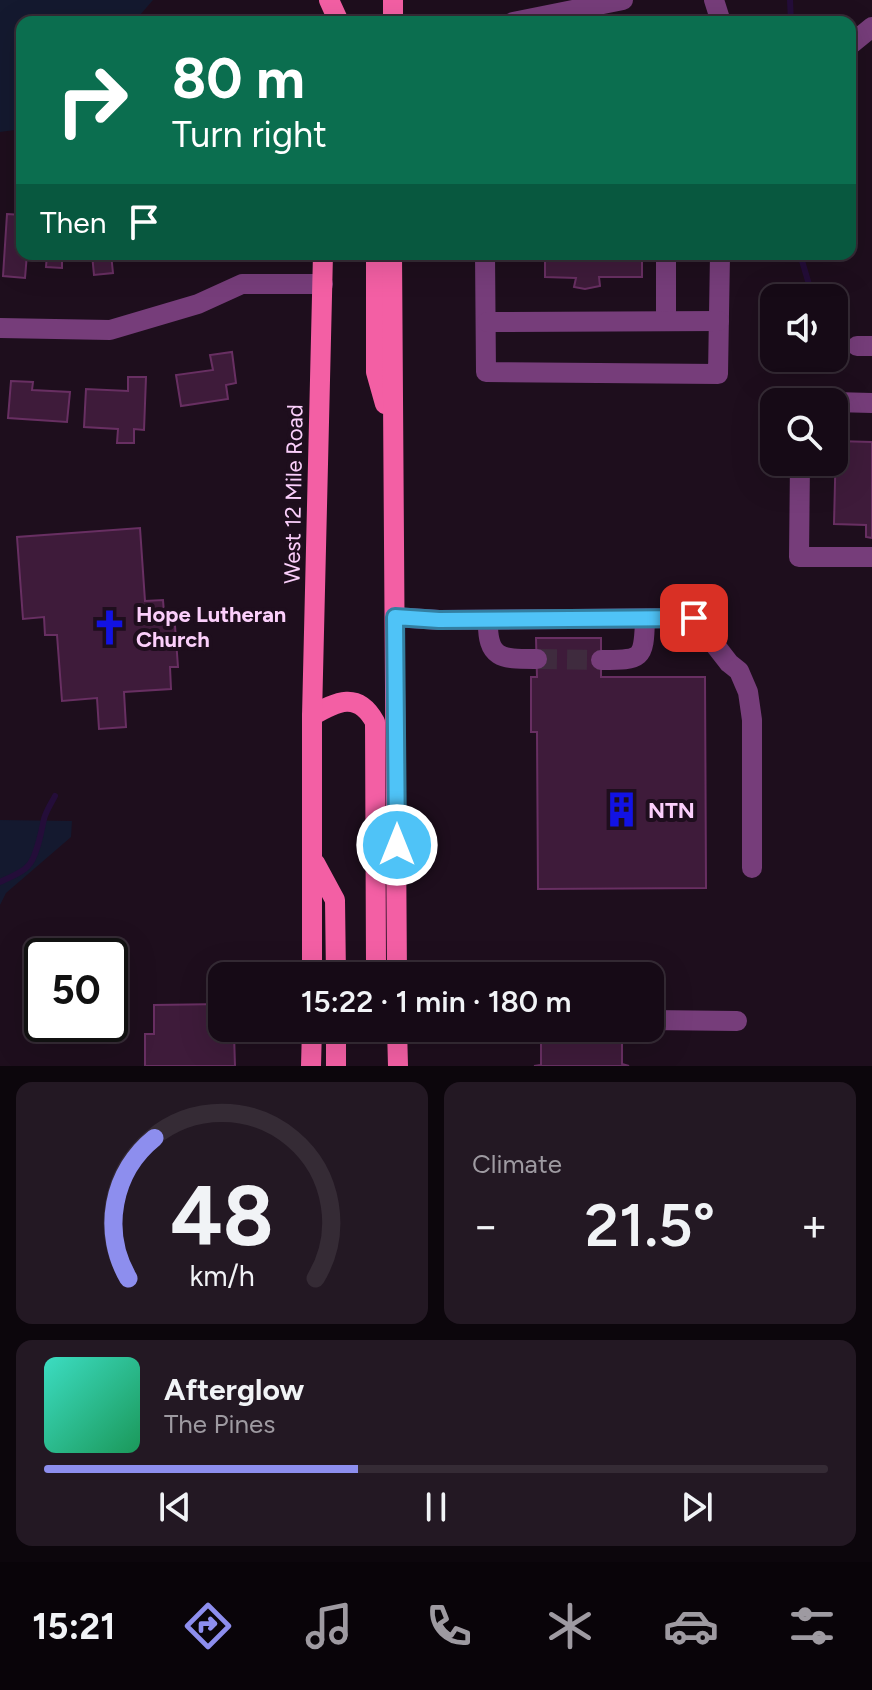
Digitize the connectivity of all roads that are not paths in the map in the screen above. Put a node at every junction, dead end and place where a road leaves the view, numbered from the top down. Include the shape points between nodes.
1 (623, 0) edge
2 (543, 16) edge
3 (872, 27) edge
4 (856, 40) edge
5 (323, 260) edge
6 (376, 260) edge
7 (392, 260) edge
8 (485, 260) edge
9 (666, 260) edge
10 (720, 260) edge
11 (323, 284) junction
12 (666, 321) junction
13 (719, 321) junction
14 (487, 322) junction
15 (0, 328) edge
16 (848, 402) edge
17 (872, 403) edge
18 (394, 435) junction
19 (800, 476) edge
20 (872, 557) edge
21 (395, 617) junction
22 (645, 619) junction
23 (488, 620) junction
24 (537, 659) tunnel mouth
25 (601, 660) tunnel mouth
26 (312, 716) junction
27 (313, 859) junction
28 (752, 868) dead end
29 (312, 962) edge
30 (336, 962) edge
31 (376, 962) edge
32 (397, 962) edge
33 (664, 1020) edge
34 (737, 1021) dead end
35 (312, 1042) edge
36 (336, 1042) edge
37 (397, 1042) edge
38 (311, 1066) edge
39 (336, 1066) edge
40 (398, 1066) edge

1 - 2 street
3 - 4 street
5 - 11 main road, West 12 Mile Road
6 - 18 main road via 376,372
7 - 18 main road
8 - 14 street
9 - 12 street
10 - 13 street
11 - 15 street via 242,284 198,304 110,330
11 - 26 main road, West 12 Mile Road
12 - 13 street
12 - 14 street
13 - 14 street via 718,374 486,372
16 - 17 street
18 - 21 main road
19 - 20 street via 799,557
21 - 23 street
21 - 32 main road
22 - 23 street
22 - 25 street via 639,657
22 - 28 street via 694,618 739,671 752,720
23 - 24 street via 490,646 498,656
26 - 27 main road, West 12 Mile Road
26 - 31 main road via 348,701 365,708 375,722
27 - 29 main road, West 12 Mile Road
27 - 30 main road via 335,900
33 - 34 street
35 - 38 main road
36 - 39 main road
37 - 40 main road

